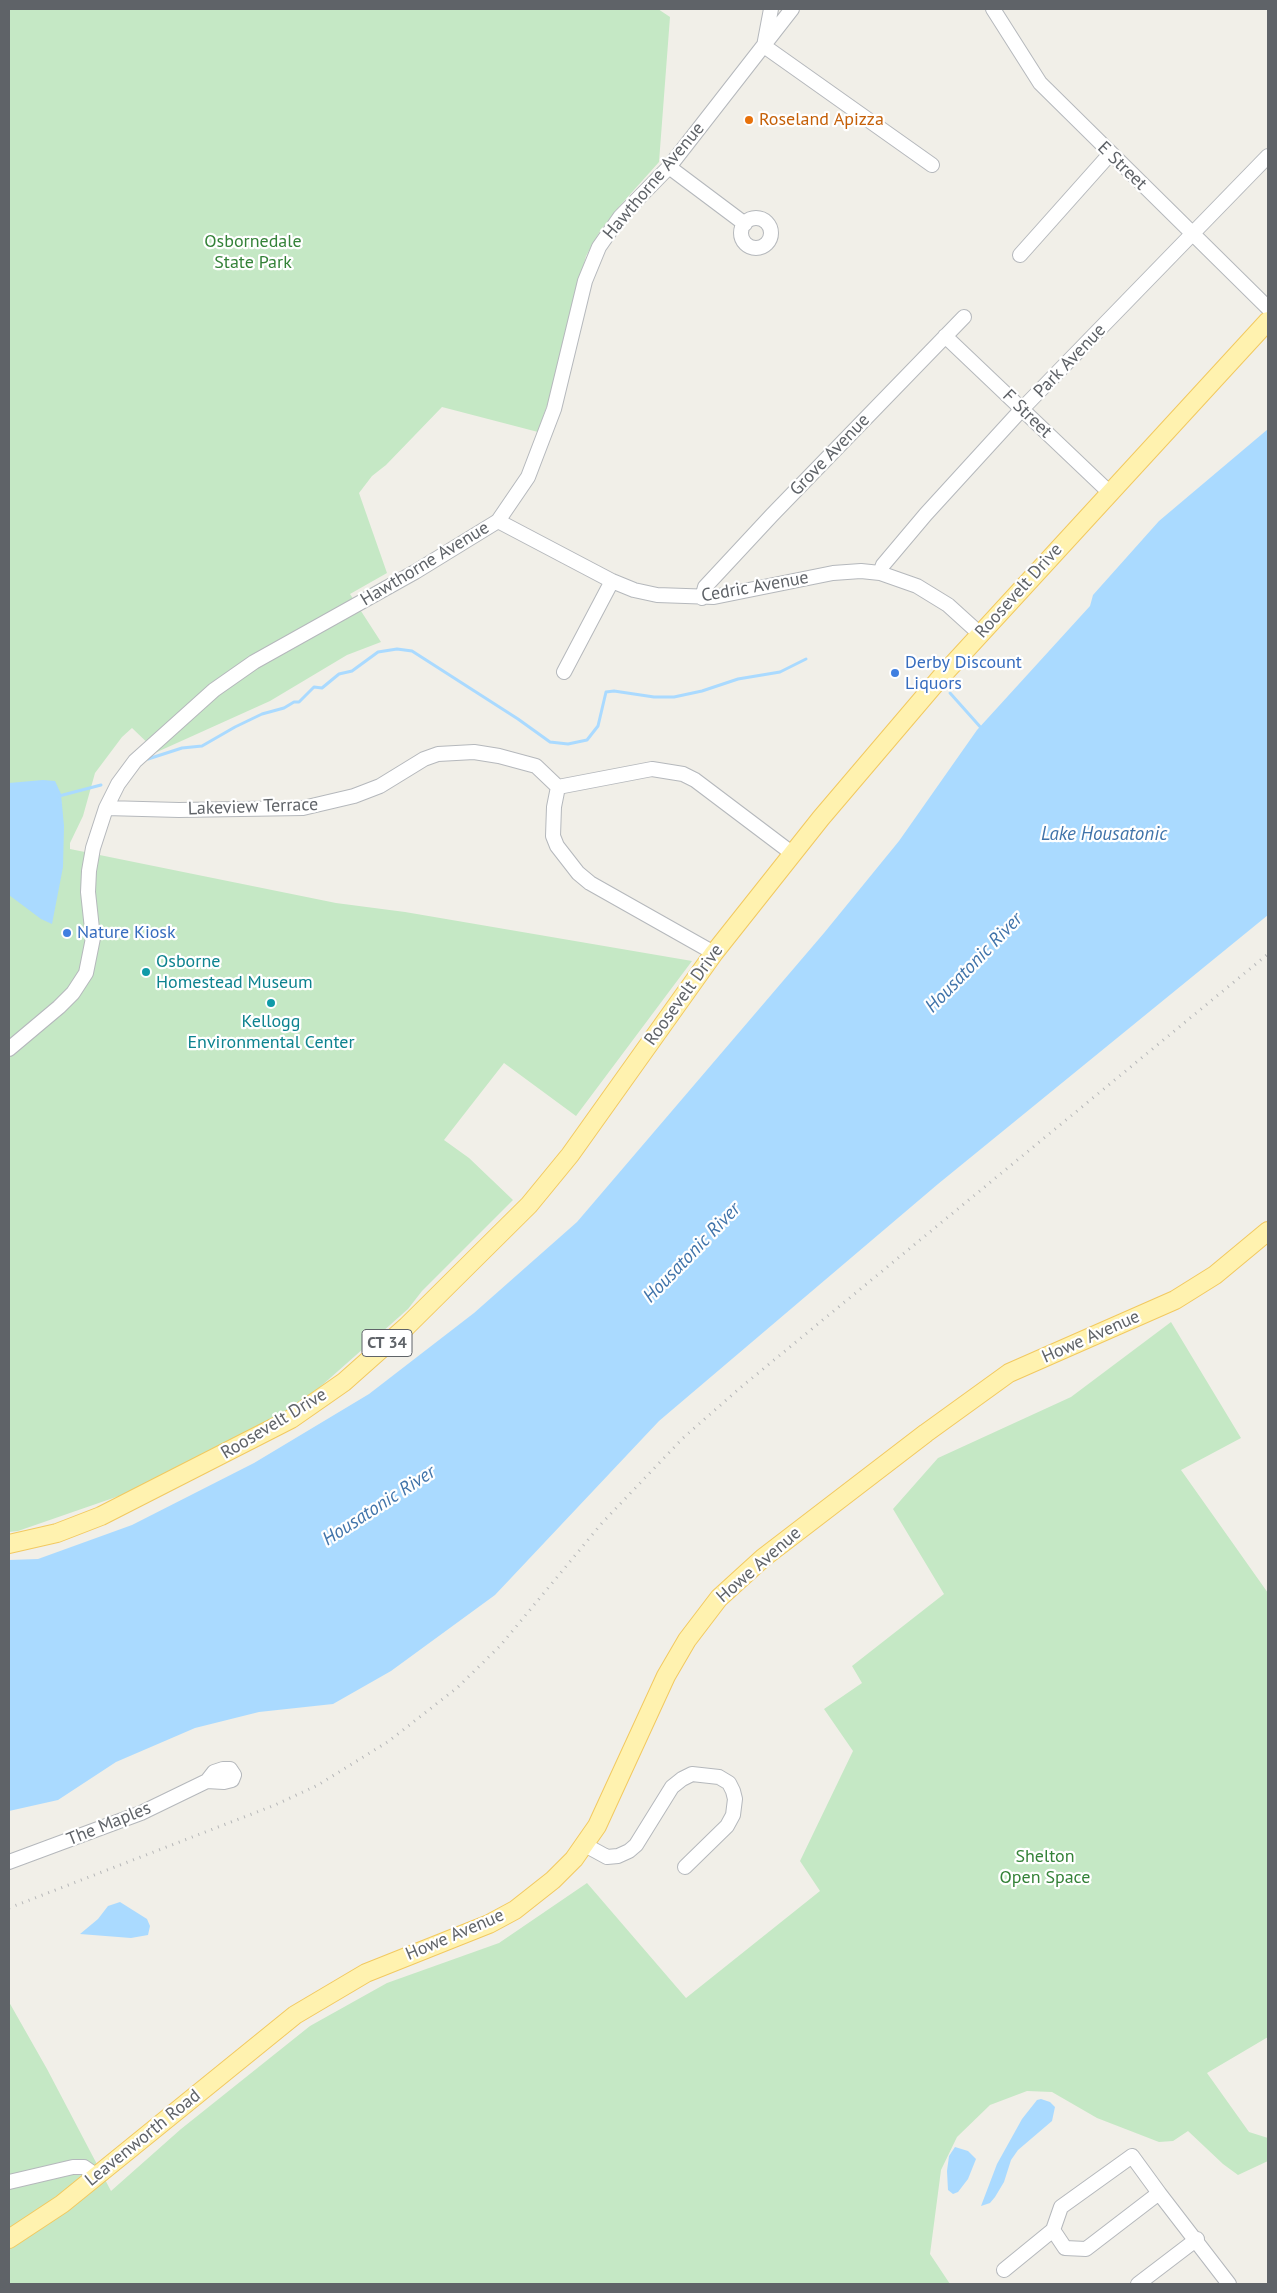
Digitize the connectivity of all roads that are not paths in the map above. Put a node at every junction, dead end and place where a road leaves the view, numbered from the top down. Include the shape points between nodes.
1 (771, 9) edge
2 (792, 9) edge
3 (993, 9) edge
4 (764, 46) junction
5 (1110, 154) junction
6 (1268, 156) edge
7 (932, 165) dead end
8 (669, 167) junction
9 (744, 224) dead end
10 (1193, 234) junction
11 (1020, 255) dead end
12 (1268, 308) edge
13 (964, 317) dead end
14 (1268, 321) edge
15 (944, 336) junction
16 (1022, 409) junction
17 (1109, 492) junction
18 (498, 521) junction
19 (880, 573) junction
20 (612, 581) junction
21 (702, 598) junction
22 (980, 634) junction
23 (564, 672) dead end
24 (558, 787) junction
25 (106, 808) junction
26 (793, 854) junction
27 (714, 952) junction
28 (9, 1049) edge
29 (1268, 1231) edge
30 (9, 1544) edge
31 (207, 1781) dead end
32 (585, 1845) junction
33 (9, 1862) edge
34 (685, 1867) dead end
35 (272, 2032) joint
36 (97, 2176) junction
37 (9, 2182) edge
38 (1159, 2193) junction
39 (1053, 2230) junction
40 (9, 2239) edge
41 (1197, 2239) junction
42 (1004, 2270) dead end
43 (1226, 2283) edge
44 (1138, 2284) edge

1 - 4 street
2 - 4 street, Hawthorne Avenue
3 - 5 street, E Street via 1040,83
4 - 7 street
4 - 8 street, Hawthorne Avenue
5 - 10 street, E Street
5 - 11 street
6 - 10 street, Park Avenue
8 - 9 street
8 - 18 street, Hawthorne Avenue via 620,217 595,254 585,281 554,410 528,477
10 - 12 street, E Street
10 - 16 street, Park Avenue
13 - 15 street, Grove Avenue
14 - 17 main road, Roosevelt Drive / CT 34
15 - 16 street, F Street
15 - 21 street, Grove Avenue via 705,587
16 - 17 street, F Street
16 - 19 street, Park Avenue via 926,514 883,565
17 - 22 main road, Roosevelt Drive / CT 34
18 - 20 street, Cedric Avenue
18 - 25 street, Hawthorne Avenue via 407,577 254,662 214,690 135,761
19 - 21 street, Cedric Avenue via 833,573
19 - 22 street, Cedric Avenue via 917,586 948,605
20 - 21 street, Cedric Avenue via 657,595
20 - 23 street
22 - 26 main road, Roosevelt Drive / CT 34
24 - 25 street, Lakeview Terrace via 536,766 499,756 455,752 424,759 380,786 354,796 303,808
24 - 26 street via 652,769 672,771 695,780
24 - 27 street via 553,836 578,873 590,883
25 - 28 street, Hawthorne Avenue via 89,871 93,938 86,973 59,1007
26 - 27 main road, Roosevelt Drive / CT 34
27 - 30 main road, Roosevelt Drive / CT 34 via 570,1154 529,1205 407,1326 344,1382 291,1419 101,1516 57,1533
29 - 32 main road, Howe Avenue via 1215,1275 1175,1300 1010,1373 926,1433 739,1579 719,1598 687,1640 666,1676 614,1792
31 - 33 street, The Maples via 141,1813
32 - 34 street via 607,1857 629,1851 672,1787 692,1774 719,1777 733,1790 733,1815 727,1826
32 - 35 main road, Howe Avenue via 553,1880 516,1910 366,1973 334,1990
35 - 36 main road, Leavenworth Road
36 - 37 street via 84,2167 73,2167
36 - 40 main road, Leavenworth Road
38 - 39 street via 1086,2249 1066,2248
38 - 39 street via 1132,2156 1061,2208
38 - 41 street
39 - 42 street
41 - 43 street
41 - 44 street

